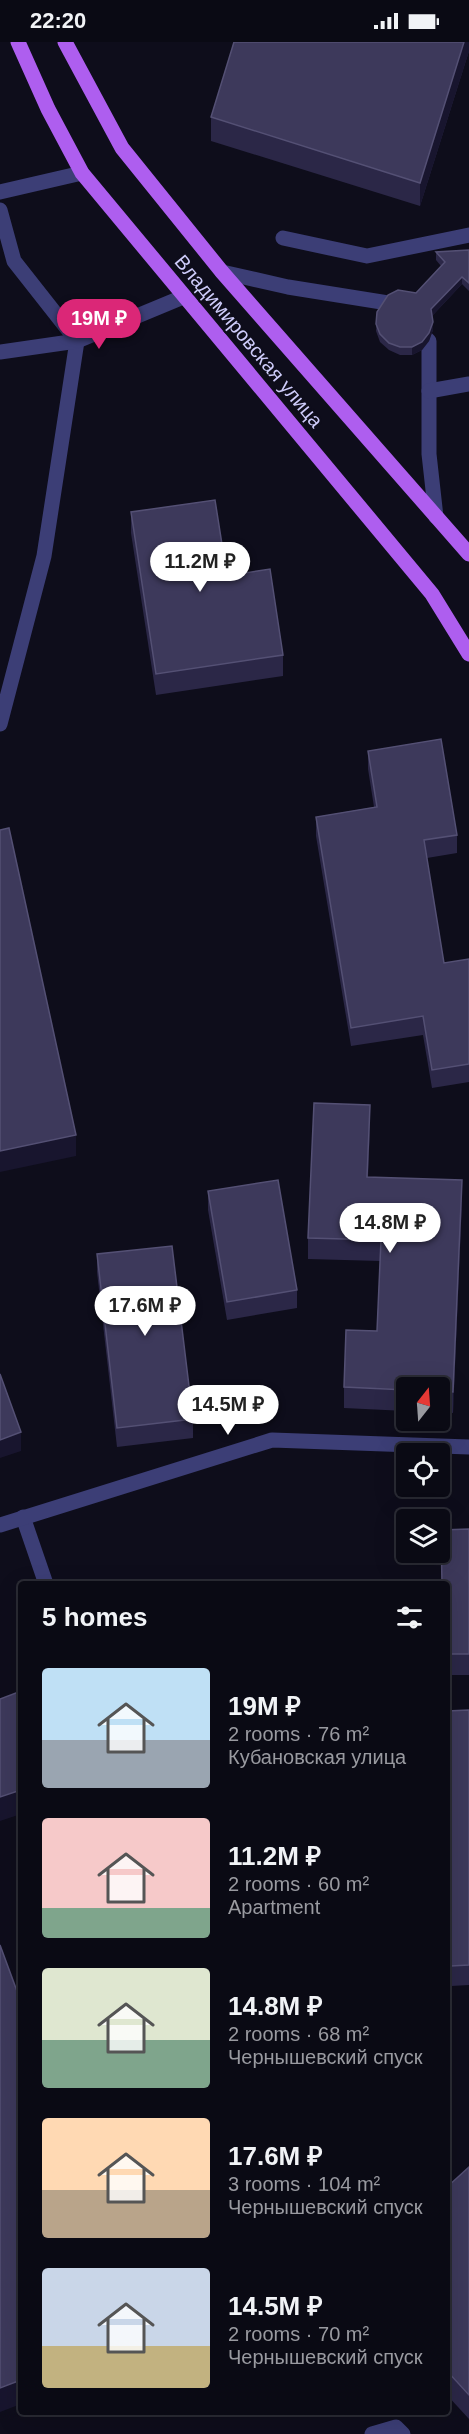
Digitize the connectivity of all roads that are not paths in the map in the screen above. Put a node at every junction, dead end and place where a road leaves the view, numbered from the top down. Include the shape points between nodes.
1 (18, 42) edge
2 (65, 42) edge
3 (82, 173) junction
4 (0, 192) edge
5 (0, 210) edge
6 (469, 235) edge
7 (283, 238) dead end
8 (222, 272) junction
9 (183, 297) junction
10 (77, 341) junction
11 (0, 352) edge
12 (469, 384) edge
13 (429, 391) junction
14 (436, 517) junction
15 (469, 554) edge
16 (469, 654) edge
17 (0, 724) edge
18 (469, 1447) edge
19 (23, 1517) junction
20 (0, 1525) edge
21 (45, 1581) edge
22 (372, 2434) edge
23 (403, 2434) edge

1 - 3 main road, Владимировская улица
2 - 8 main road, Владимировская улица via 122,148
3 - 4 street
3 - 9 main road, Владимировская улица
5 - 10 street via 14,261
6 - 7 street via 367,256
8 - 13 street via 388,303 429,341
8 - 14 main road, Владимировская улица
9 - 10 street
9 - 16 main road, Владимировская улица via 432,594
10 - 11 street
10 - 17 street via 44,556
12 - 13 street
13 - 14 street via 429,454
14 - 15 main road, Владимировская улица
18 - 19 street via 272,1440
19 - 20 street
19 - 21 street
22 - 23 street via 389,2427 396,2427

